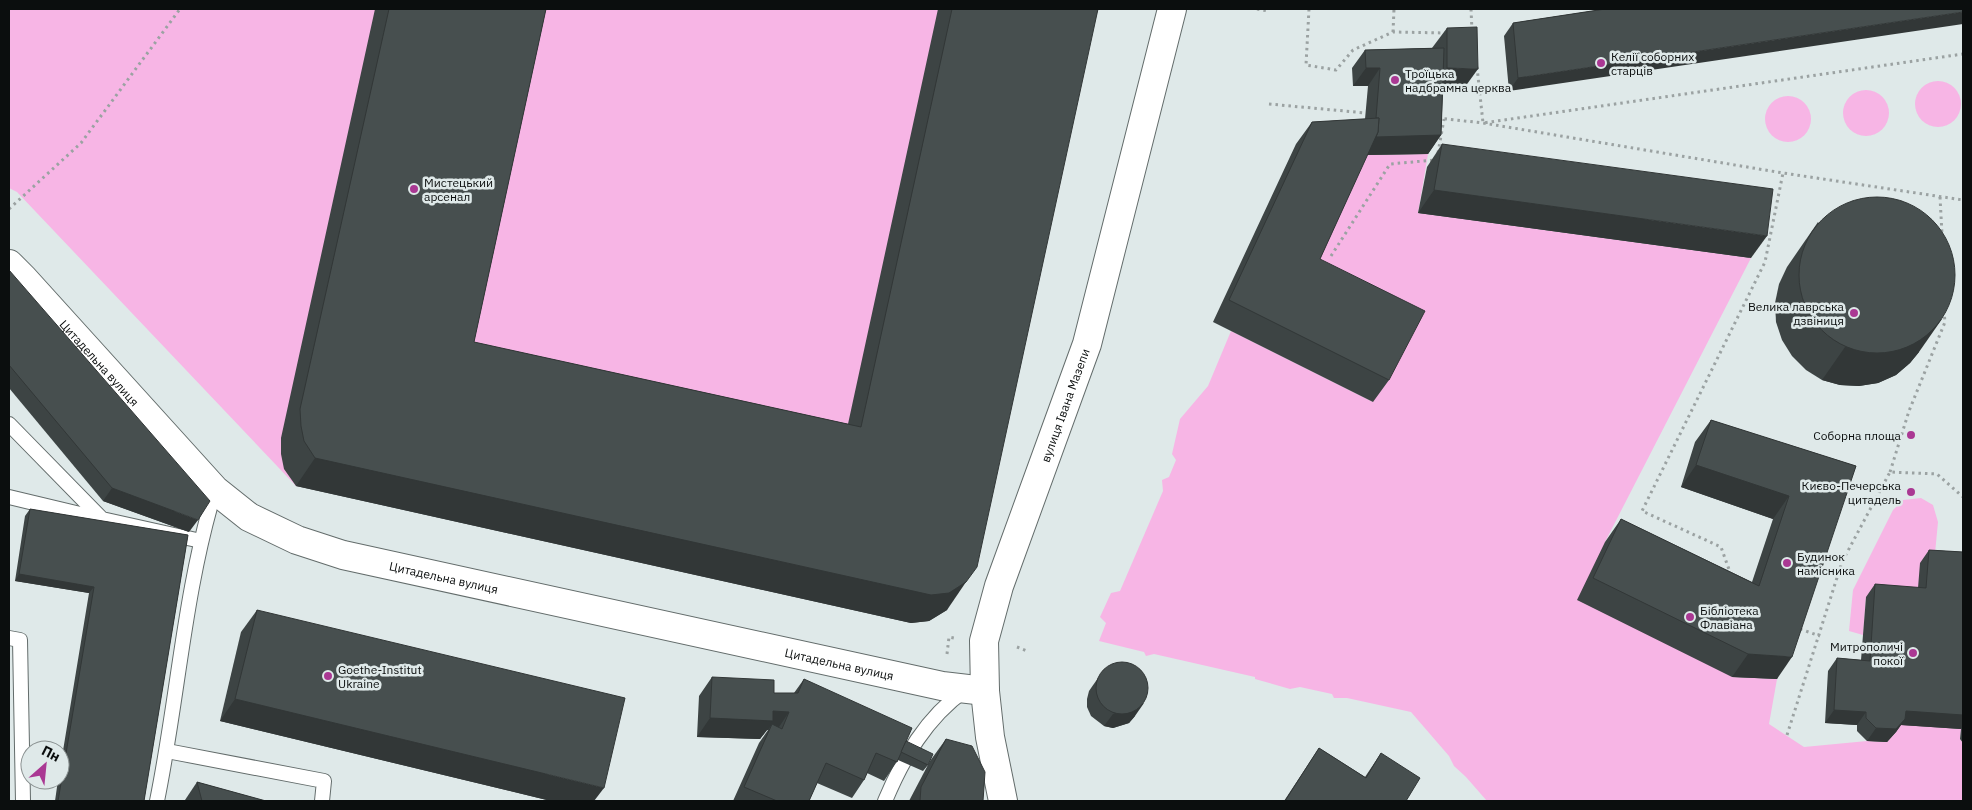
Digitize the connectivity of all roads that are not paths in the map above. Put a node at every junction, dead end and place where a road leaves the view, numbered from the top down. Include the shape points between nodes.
1 (1172, 9) edge
2 (9, 264) edge
3 (9, 424) edge
4 (215, 490) junction
5 (9, 497) edge
6 (102, 519) junction
7 (201, 541) junction
8 (9, 638) edge
9 (976, 690) junction
10 (167, 751) junction
11 (23, 801) edge
12 (157, 801) edge
13 (322, 801) edge
14 (884, 801) edge
15 (1003, 801) edge

1 - 9 street, вулиця Івана Мазепи via 1086,344 999,586 984,641
2 - 4 street, Цитадельна вулиця
3 - 6 lane
4 - 7 lane
4 - 9 street, Цитадельна вулиця via 249,517 297,540 342,554 942,686
5 - 6 lane
6 - 7 lane
7 - 10 lane via 185,619
8 - 11 lane via 20,640
9 - 14 lane via 949,702 922,730 896,773
9 - 15 street, вулиця Івана Мазепи
10 - 12 lane
10 - 13 lane via 324,781

